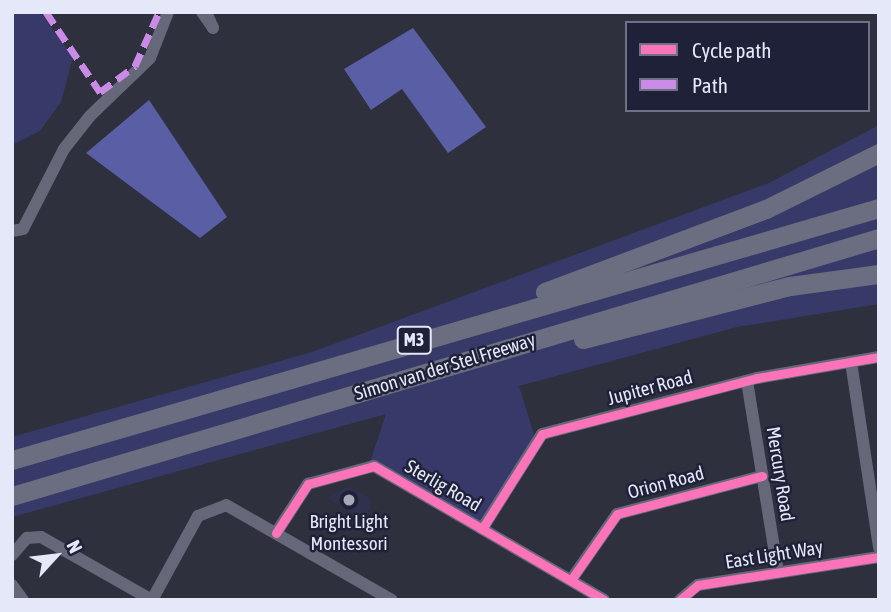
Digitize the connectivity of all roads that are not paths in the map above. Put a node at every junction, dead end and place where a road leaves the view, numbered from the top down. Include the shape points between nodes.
1 (168, 12) edge
2 (879, 153) edge
3 (879, 208) edge
4 (12, 231) edge
5 (879, 238) edge
6 (879, 274) edge
7 (477, 321) junction
8 (879, 357) edge
9 (472, 359) junction
10 (851, 362) junction
11 (747, 381) junction
12 (12, 460) edge
13 (762, 476) junction
14 (12, 496) edge
15 (482, 529) junction
16 (276, 533) junction
17 (879, 548) edge
18 (12, 555) edge
19 (879, 557) edge
20 (778, 573) junction
21 (571, 580) junction
22 (12, 585) edge
23 (23, 600) edge
24 (152, 600) edge
25 (392, 600) edge
26 (604, 600) edge
27 (680, 600) edge

1 - 4 street via 150,58 90,116 64,149 23,229
2 - 7 highway via 766,209
3 - 7 highway, Simon van der Stel Freeway / M3
5 - 9 highway, Simon van der Stel Freeway / M3
6 - 9 highway via 790,286
7 - 12 highway, Simon van der Stel Freeway / M3
8 - 10 street, Jupiter Road
9 - 14 highway, Simon van der Stel Freeway / M3
10 - 11 street, Jupiter Road
10 - 17 street
11 - 13 street, Mercury Road
11 - 15 street, Jupiter Road via 539,436
13 - 20 street, Mercury Road
13 - 21 street, Orion Road via 617,514
15 - 16 street, Sterlig Road via 369,465 308,484
15 - 21 street, Sterlig Road
16 - 24 street via 226,505 201,512
16 - 25 street
18 - 24 street via 27,538 41,537
19 - 20 street, East Light Way
20 - 27 street, East Light Way via 698,585
21 - 26 street, Sterlig Road
22 - 23 street

